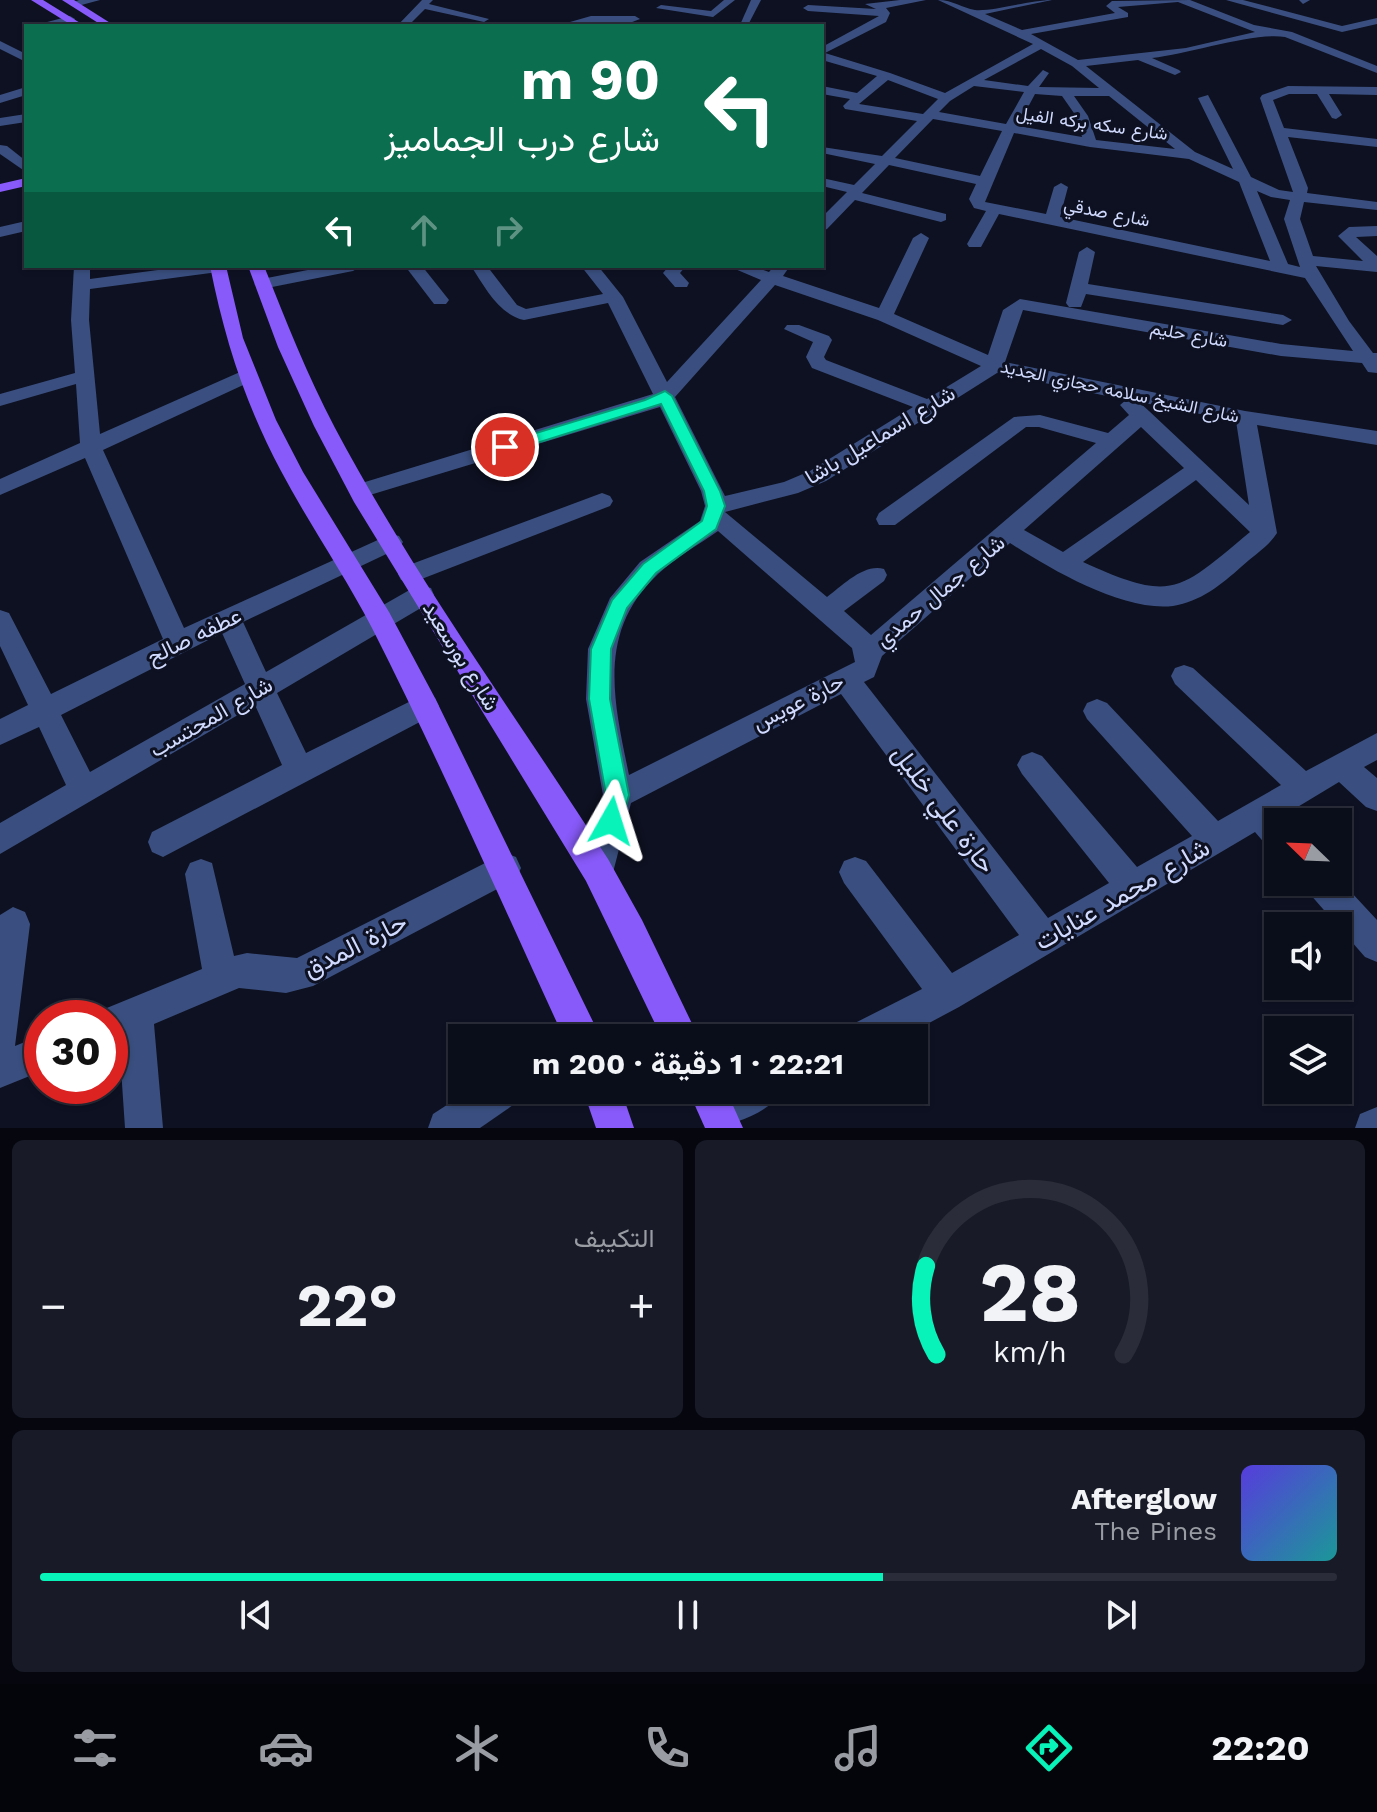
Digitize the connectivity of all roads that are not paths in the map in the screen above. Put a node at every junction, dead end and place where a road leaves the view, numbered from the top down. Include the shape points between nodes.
1 (36, 0) edge
2 (95, 0) edge
3 (452, 0) edge
4 (730, 0) edge
5 (756, 0) edge
6 (860, 0) edge
7 (921, 0) edge
8 (943, 0) edge
9 (1047, 0) edge
10 (1179, 0) edge
11 (1232, 0) edge
12 (743, 1) edge
13 (71, 2) edge
14 (426, 3) edge
15 (599, 6) dead end
16 (881, 10) junction
17 (975, 13) junction
18 (415, 15) junction
19 (648, 17) edge
20 (1109, 18) junction
21 (70, 19) junction
22 (484, 19) dead end
23 (443, 23) dead end
24 (744, 23) dead end
25 (46, 24) edge
26 (77, 24) edge
27 (107, 24) edge
28 (404, 24) edge
29 (579, 24) edge
30 (873, 25) junction
31 (1129, 26) dead end
32 (1376, 26) edge
33 (1268, 31) junction
34 (1021, 33) junction
35 (0, 44) edge
36 (1041, 44) junction
37 (824, 52) edge
38 (824, 54) edge
39 (1142, 58) junction
40 (24, 59) edge
41 (24, 61) edge
42 (848, 63) junction
43 (13, 64) dead end
44 (1076, 64) junction
45 (1191, 70) dead end
46 (1377, 70) edge
47 (1175, 72) junction
48 (1043, 73) dead end
49 (886, 75) junction
50 (1155, 75) dead end
51 (824, 81) edge
52 (973, 82) junction
53 (824, 90) edge
54 (1030, 90) junction
55 (1321, 91) junction
56 (1377, 91) edge
57 (24, 92) edge
58 (1113, 92) junction
59 (1066, 93) junction
60 (857, 97) junction
61 (946, 98) junction
62 (1204, 98) dead end
63 (0, 99) edge
64 (1336, 115) dead end
65 (926, 116) junction
66 (24, 118) edge
67 (0, 122) edge
68 (1011, 129) junction
69 (1281, 132) junction
70 (1090, 143) junction
71 (1377, 143) edge
72 (6, 147) edge
73 (1288, 147) junction
74 (826, 150) dead end
75 (1192, 155) junction
76 (1362, 157) dead end
77 (882, 161) junction
78 (24, 166) edge
79 (982, 181) junction
80 (1246, 181) junction
81 (24, 182) edge
82 (824, 183) edge
83 (1061, 187) dead end
84 (0, 188) edge
85 (855, 193) junction
86 (1297, 198) junction
87 (1377, 206) edge
88 (994, 210) junction
89 (941, 217) dead end
90 (1051, 222) junction
91 (824, 224) edge
92 (24, 226) edge
93 (1377, 231) edge
94 (0, 232) edge
95 (921, 238) dead end
96 (975, 244) dead end
97 (1087, 252) dead end
98 (1377, 266) edge
99 (1281, 267) junction
100 (1309, 267) junction
101 (188, 268) edge
102 (218, 268) edge
103 (332, 268) edge
104 (415, 268) edge
105 (480, 268) edge
106 (591, 268) edge
107 (750, 268) edge
108 (777, 272) edge
109 (82, 275) edge
110 (259, 275) edge
111 (1079, 288) junction
112 (614, 297) junction
113 (440, 300) dead end
114 (1072, 313) junction
115 (884, 316) junction
116 (1283, 320) dead end
117 (793, 329) dead end
118 (1374, 363) edge
119 (994, 366) junction
120 (84, 376) junction
121 (247, 376) junction
122 (1117, 392) junction
123 (665, 396) junction
124 (0, 400) edge
125 (928, 406) junction
126 (1142, 415) junction
127 (1245, 417) junction
128 (1377, 438) edge
129 (1112, 441) junction
130 (91, 447) junction
131 (1197, 469) junction
132 (0, 488) edge
133 (360, 491) junction
134 (602, 501) dead end
135 (715, 511) junction
136 (887, 519) dead end
137 (1008, 531) junction
138 (1265, 533) junction
139 (391, 542) junction
140 (349, 563) junction
141 (1063, 564) junction
142 (875, 575) dead end
143 (416, 585) junction
144 (826, 611) junction
145 (228, 618) junction
146 (380, 619) junction
147 (4, 636) edge
148 (178, 644) junction
149 (869, 652) junction
150 (1184, 676) dead end
151 (845, 678) junction
152 (261, 689) junction
153 (425, 706) junction
154 (47, 710) junction
155 (1097, 711) dead end
156 (0, 733) edge
157 (1377, 745) edge
158 (1032, 765) dead end
159 (1342, 766) junction
160 (300, 772) junction
161 (1304, 788) junction
162 (84, 790) junction
163 (618, 795) junction
164 (1377, 797) edge
165 (1285, 808) edge
166 (1264, 826) edge
167 (0, 839) edge
168 (1215, 840) junction
169 (163, 842) dead end
170 (505, 868) junction
171 (855, 872) dead end
172 (599, 873) junction
173 (201, 874) dead end
174 (1133, 887) junction
175 (1333, 896) edge
176 (13, 924) dead end
177 (1043, 939) junction
178 (1377, 945) edge
179 (221, 978) junction
180 (947, 995) junction
181 (128, 1017) edge
182 (576, 1024) edge
183 (674, 1024) edge
184 (891, 1024) edge
185 (0, 1038) edge
186 (128, 1049) edge
187 (24, 1060) edge
188 (0, 1070) edge
189 (482, 1104) edge
190 (607, 1104) edge
191 (144, 1128) edge
192 (447, 1128) edge
193 (615, 1128) edge

1 - 21 main road
2 - 13 street
3 - 14 street
4 - 12 street
4 - 19 street via 713,14
5 - 24 street
6 - 16 street
7 - 16 street
8 - 17 street
9 - 17 street
10 - 20 street via 1112,4 1124,15
10 - 33 street
11 - 32 street via 1368,35
13 - 27 main road
14 - 18 street
14 - 22 street
15 - 19 street
16 - 30 street via 882,20
16 - 30 street via 805,13
17 - 34 street
18 - 23 street
18 - 28 street
19 - 29 street via 619,22 594,17 575,22
20 - 31 street
20 - 34 street
21 - 25 street
21 - 26 main road
30 - 37 street
33 - 39 street
33 - 46 street
34 - 36 street
35 - 40 street
36 - 44 street
36 - 52 street
38 - 42 street
39 - 44 street
39 - 47 street
41 - 43 street
42 - 49 street
42 - 51 street
44 - 58 street
45 - 47 street
47 - 50 street
48 - 54 street
49 - 60 street
49 - 61 street
52 - 54 street
52 - 61 street
53 - 60 street
54 - 59 street
54 - 68 street
55 - 56 street
55 - 64 street
55 - 69 street via 1277,92 1266,98
57 - 63 street
58 - 59 street
58 - 75 street
59 - 70 street via 1082,116
60 - 65 street, شارع سكه بركه الفيل via 849,106
61 - 65 street
62 - 80 street
65 - 68 street, شارع سكه بركه الفيل
65 - 77 street
66 - 67 street
68 - 70 street, شارع سكه بركه الفيل
68 - 79 street
69 - 71 street
69 - 73 street
70 - 75 street, شارع سكه بركه الفيل
72 - 78 street
73 - 76 street
73 - 86 street via 1301,188
74 - 77 street
75 - 80 street, شارع سكه بركه الفيل
77 - 79 street
77 - 85 street
79 - 88 street via 976,202
80 - 86 street, شارع سكه بركه الفيل
80 - 99 street
81 - 84 main road
82 - 85 street
83 - 90 street
85 - 89 street
85 - 91 street
86 - 87 street, شارع سكه بركه الفيل
86 - 100 street via 1292,219
88 - 90 street, شارع صدقي
88 - 96 street
90 - 99 street, شارع صدقي
92 - 94 street
93 - 98 street via 1355,230 1346,236
95 - 115 street
97 - 111 street
98 - 100 street, شارع صدقي
99 - 100 street, شارع صدقي
100 - 118 street via 1341,323
101 - 109 street
102 - 121 main road
103 - 110 street
104 - 113 street
105 - 112 street via 511,309 524,315
106 - 112 street
107 - 108 street, شارع الشيخ سلامه حجازي الجديد
108 - 115 street, شارع الشيخ سلامه حجازي الجديد
108 - 123 street
109 - 120 street
110 - 133 main road, شارع بورسعيد via 321,426
111 - 114 street
111 - 116 street
112 - 123 street
114 - 118 street, شارع حليم
114 - 119 street, شارع حليم via 1027,304 1012,310
115 - 119 street, شارع الشيخ سلامه حجازي الجديد
117 - 125 street via 823,340 815,357 819,364
119 - 122 street, شارع الشيخ سلامه حجازي الجديد
119 - 125 street, شارع اسماعيل باشا
120 - 124 street
120 - 130 street
121 - 130 street
121 - 140 main road via 292,472
122 - 126 street
122 - 127 street, شارع الشيخ سلامه حجازي الجديد
123 - 133 street
123 - 135 street via 712,491
125 - 135 street, شارع اسماعيل باشا via 818,476
126 - 129 street
126 - 131 street
127 - 128 street, شارع الشيخ سلامه حجازي الجديد
127 - 138 street
129 - 136 street via 1040,421 1021,421
129 - 137 street
130 - 132 street
130 - 148 street
131 - 138 street
131 - 141 street
133 - 139 main road, شارع بورسعيد
134 - 143 street, شارع المحتسب
135 - 144 street
135 - 163 street via 702,532 649,568 619,605 601,649 600,699
137 - 141 street, شارع جمال حمدي
137 - 149 street, شارع جمال حمدي
138 - 141 street, شارع جمال حمدي via 1191,591 1175,596 1155,596
139 - 140 street, عطفه صالح
139 - 143 main road, شارع بورسعيد
140 - 145 street, عطفه صالح
140 - 146 main road
142 - 144 street
143 - 146 street, شارع المحتسب
143 - 172 main road, شارع بورسعيد
144 - 149 street
145 - 148 street, عطفه صالح
145 - 152 street
146 - 152 street, شارع المحتسب
146 - 153 main road
147 - 154 street
148 - 154 street, عطفه صالح
149 - 151 street, حارة عويس via 865,669
150 - 161 street
151 - 163 street, حارة عويس
151 - 177 street, حارة علي خليل
152 - 160 street
152 - 162 street, شارع المحتسب
153 - 160 street
153 - 170 main road
154 - 156 street, عطفه صالح
154 - 162 street
155 - 168 street
157 - 159 street, شارع محمد عنايات
158 - 174 street
159 - 161 street, شارع محمد عنايات
159 - 164 street
160 - 169 street
161 - 165 street, شارع محمد عنايات
162 - 167 street, شارع المحتسب
163 - 172 street
166 - 168 street, شارع محمد عنايات
168 - 174 street, شارع محمد عنايات
170 - 179 street, حارة المدق via 301,974 246,969
170 - 182 main road
171 - 180 street
172 - 183 main road, شارع بورسعيد
173 - 179 street
174 - 177 street, شارع محمد عنايات
175 - 178 street
176 - 185 street
177 - 180 street, شارع محمد عنايات
179 - 181 street, حارة المدق
180 - 184 street, شارع محمد عنايات
186 - 191 street
187 - 188 street
189 - 192 street
190 - 193 main road

